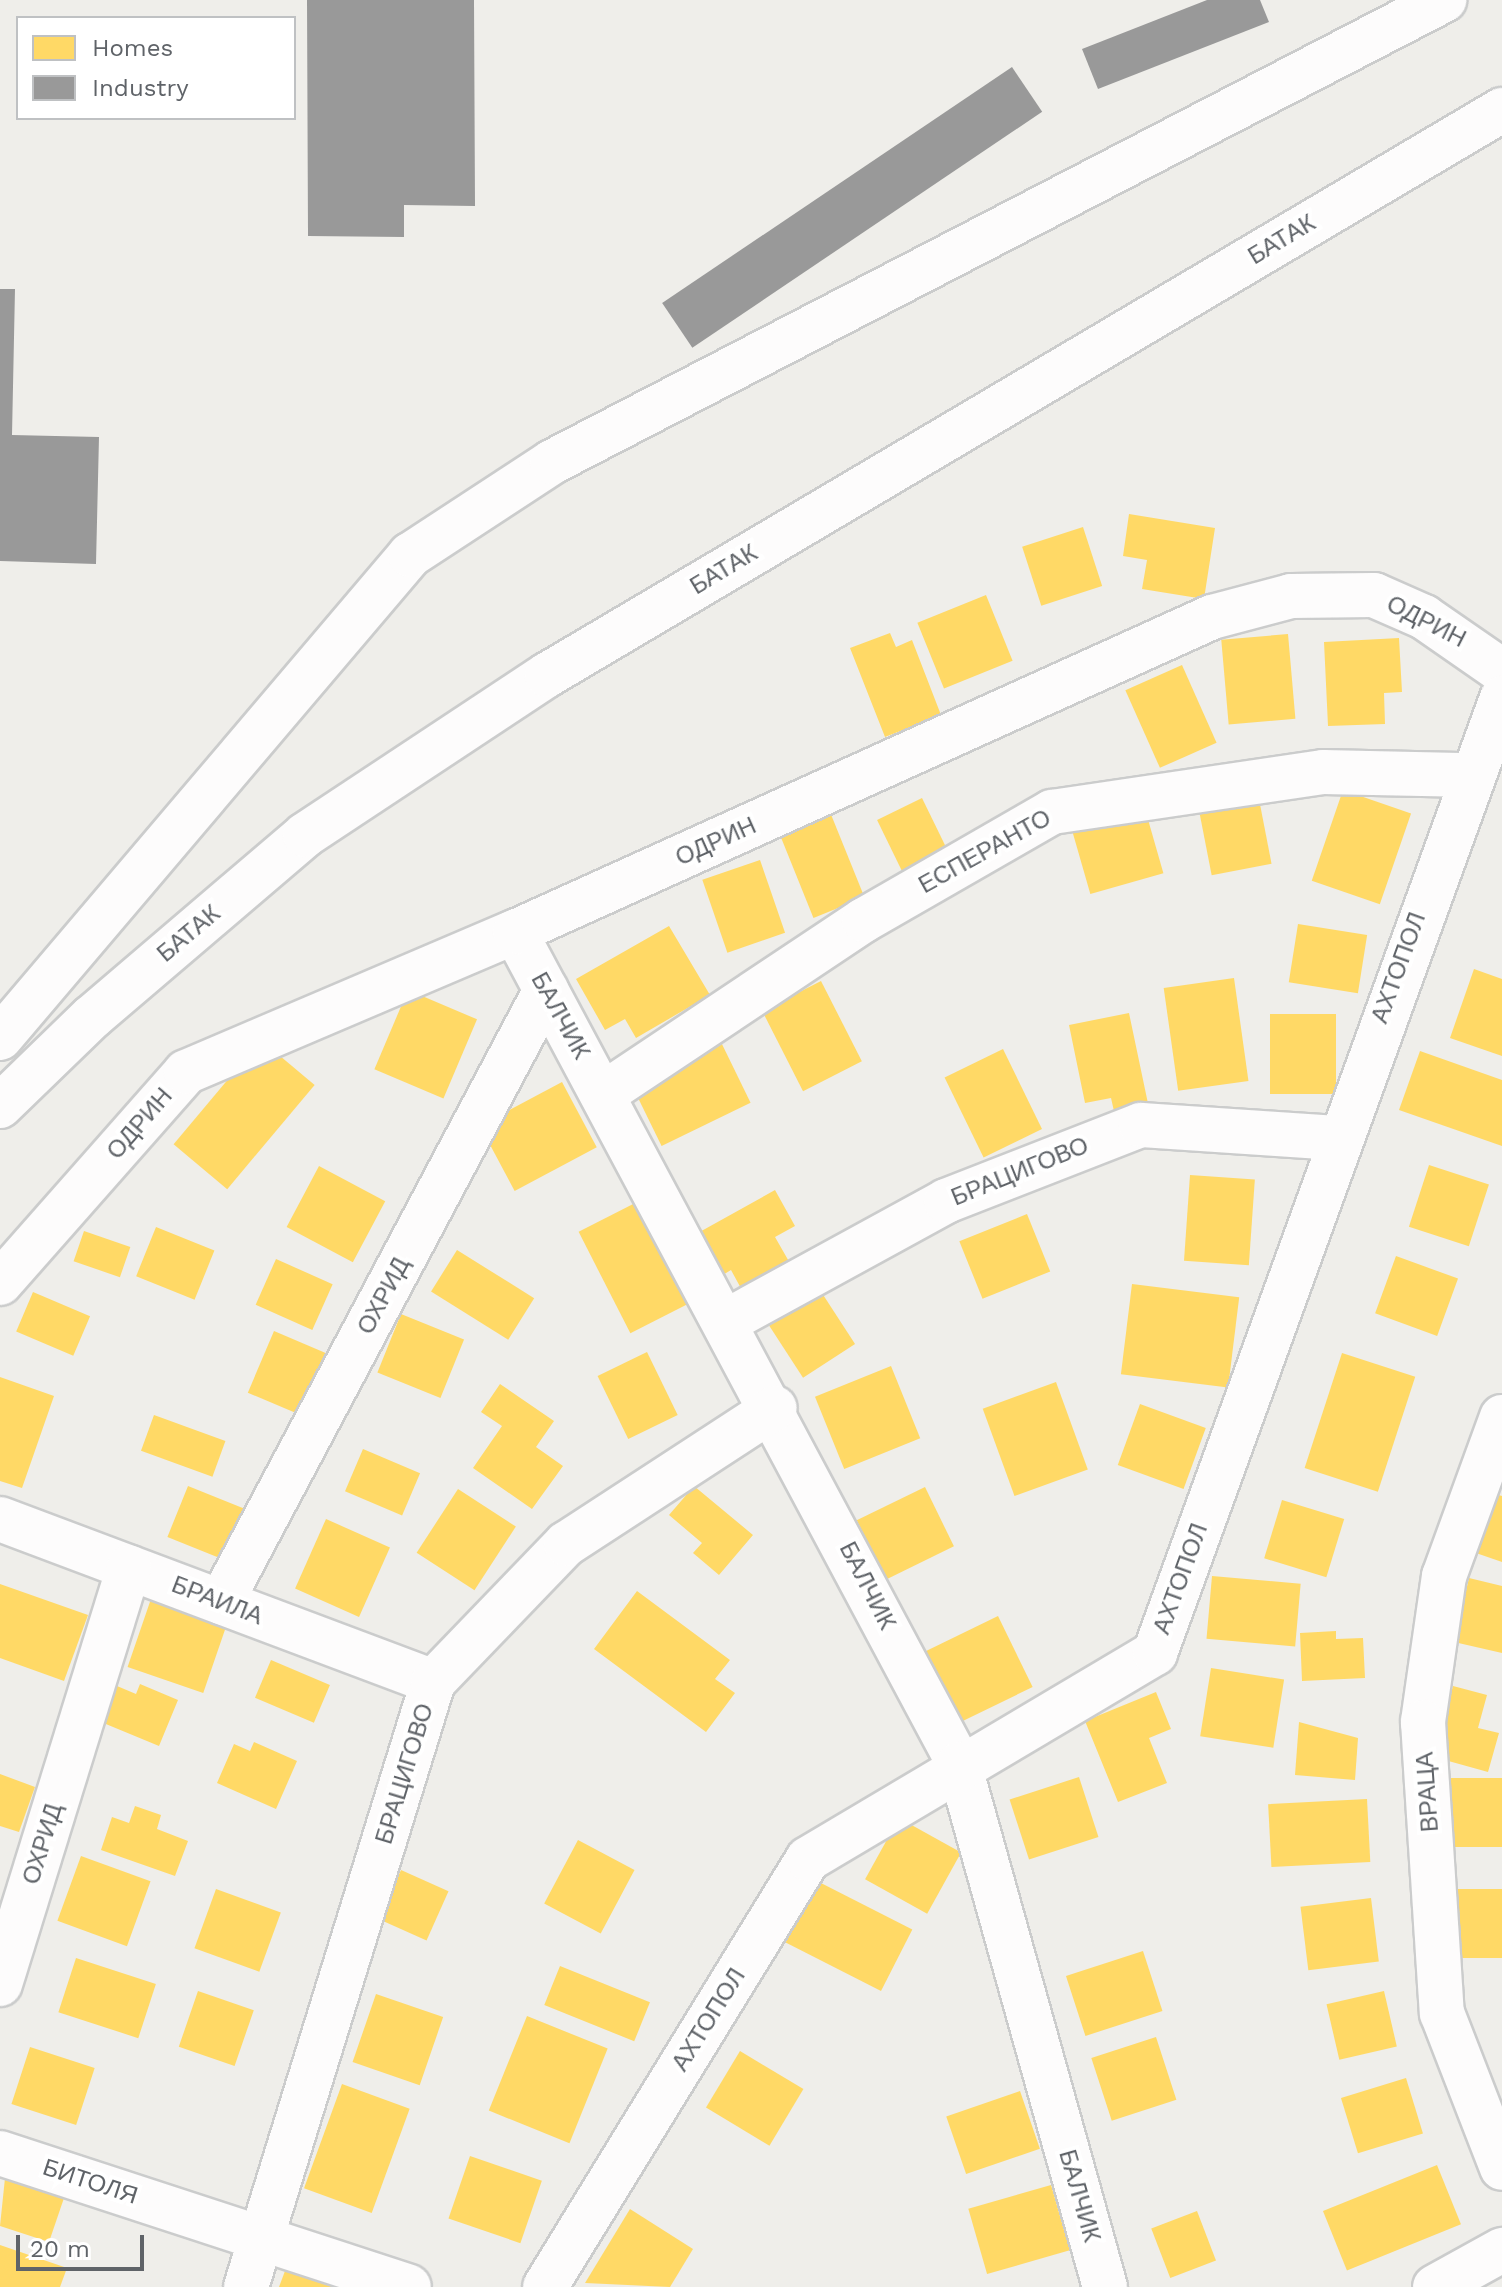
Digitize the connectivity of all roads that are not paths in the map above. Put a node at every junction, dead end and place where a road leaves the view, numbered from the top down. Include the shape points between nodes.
1 (1444, 0) edge
2 (1502, 110) edge
3 (1502, 671) edge
4 (1502, 698) edge
5 (1472, 775) junction
6 (515, 932) junction
7 (546, 990) junction
8 (0, 1038) edge
9 (603, 1094) junction
10 (0, 1106) edge
11 (1338, 1138) junction
12 (0, 1283) edge
13 (727, 1321) junction
14 (775, 1408) junction
15 (1502, 1417) edge
16 (0, 1519) edge
17 (129, 1568) junction
18 (221, 1602) junction
19 (433, 1682) junction
20 (959, 1764) junction
21 (0, 1984) edge
22 (0, 2153) edge
23 (1502, 2168) edge
24 (261, 2237) junction
25 (1502, 2250) edge
26 (246, 2287) edge
27 (409, 2287) edge
28 (545, 2287) edge
29 (1105, 2287) edge
30 (1435, 2287) edge

1 - 8 street via 552,462 410,555
2 - 10 street, БАТАК via 522,691 305,835 92,1017
3 - 6 street, ОДРИН via 1424,617 1374,595 1291,596 1212,617
4 - 5 street, АХТОПОЛ
5 - 9 street, ЕСПЕРАНТО via 1323,772 1052,812 864,920
5 - 11 street, АХТОПОЛ
6 - 7 street, БАЛЧИК
6 - 12 street, ОДРИН via 186,1072
7 - 9 street, БАЛЧИК
7 - 18 street, ОХРИД
9 - 13 street, БАЛЧИК
11 - 13 street, БРАЦИГОВО via 1141,1125 946,1201
11 - 20 street, АХТОПОЛ via 1155,1653
13 - 14 street, БАЛЧИК
14 - 19 street, БРАЦИГОВО via 566,1544
14 - 20 street, БАЛЧИК
15 - 23 street, ВРАЦА via 1444,1576 1423,1722 1442,2013
16 - 17 street, БРАИЛА
17 - 18 street, БРАИЛА
17 - 21 street, ОХРИД
18 - 19 street, БРАИЛА
19 - 24 street, БРАЦИГОВО
20 - 28 street, АХТОПОЛ via 808,1859
20 - 29 street, БАЛЧИК
22 - 24 street, БИТОЛЯ
24 - 26 street, БРАЦИГОВО
24 - 27 street, БИТОЛЯ
25 - 30 street

